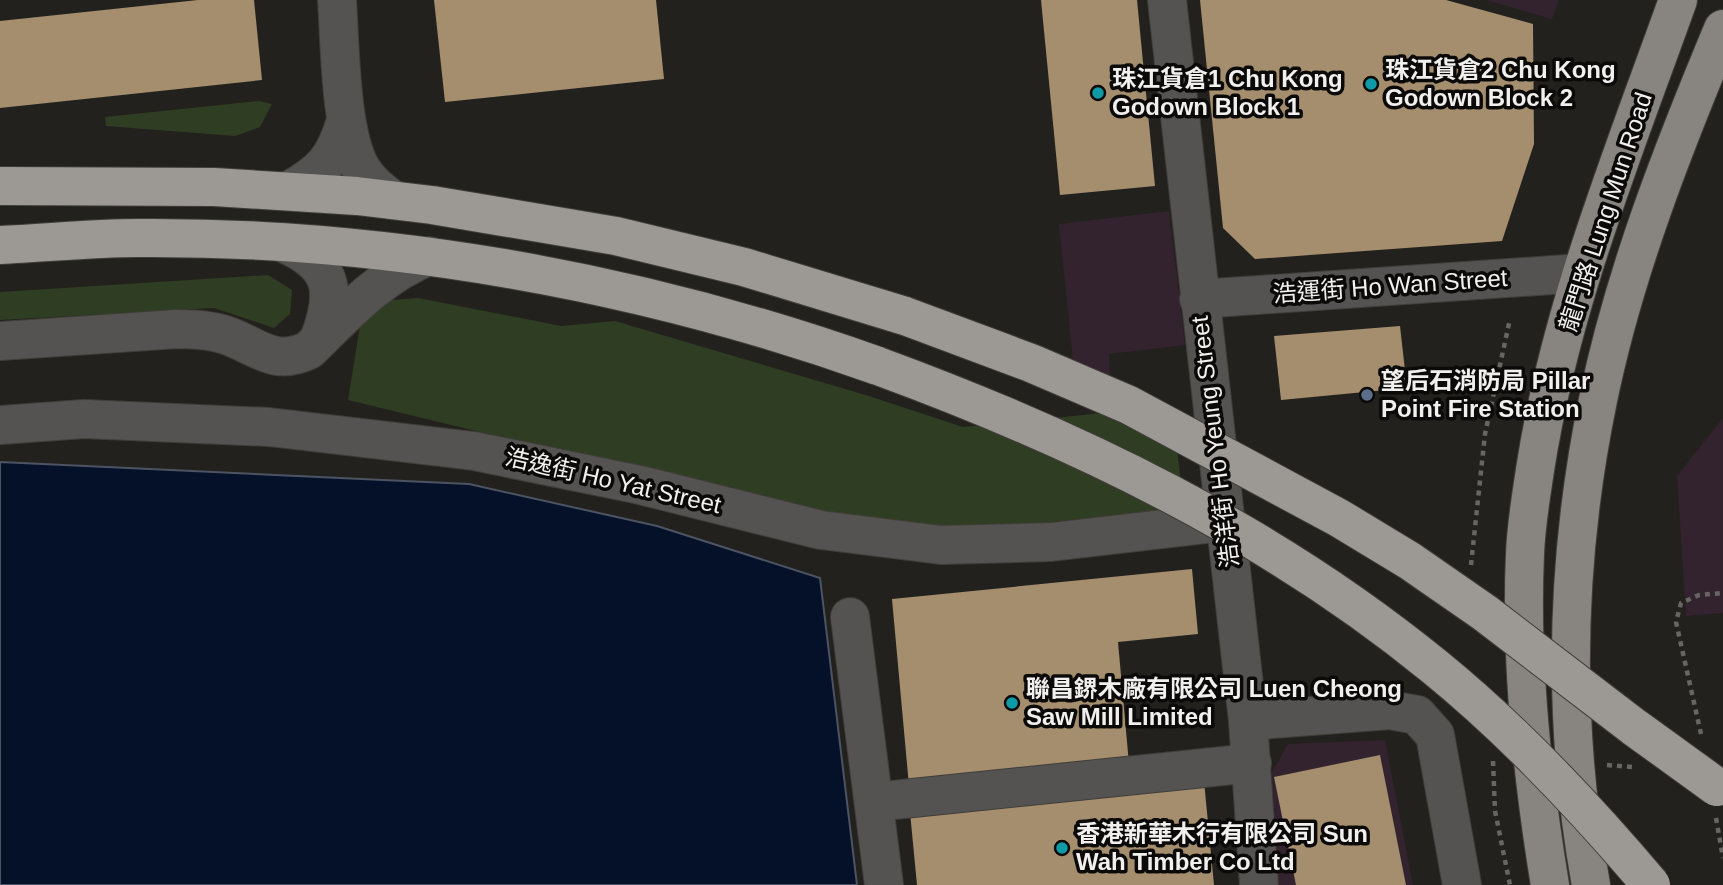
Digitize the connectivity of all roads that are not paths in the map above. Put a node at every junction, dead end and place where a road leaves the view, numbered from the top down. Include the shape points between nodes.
1 (337, 0) edge
2 (1167, 0) edge
3 (1678, 0) edge
4 (1723, 29) edge
5 (346, 120) junction
6 (0, 186) edge
7 (288, 191) junction
8 (393, 200) junction
9 (281, 242) junction
10 (0, 245) edge
11 (429, 256) junction
12 (1582, 273) junction
13 (1199, 299) junction
14 (319, 340) junction
15 (0, 341) edge
16 (0, 425) edge
17 (1224, 522) junction
18 (850, 617) dead end
19 (1248, 721) junction
20 (1252, 762) junction
21 (1720, 794) edge
22 (874, 802) junction
23 (884, 885) edge
24 (1259, 885) edge
25 (1462, 885) edge
26 (1549, 885) edge
27 (1591, 885) edge
28 (1651, 885) edge

1 - 5 street
2 - 13 street, 浩洋街 Ho Yeung Street
3 - 12 main road, 龍門路 Lung Mun Road
4 - 27 main road, 龍門路 Lung Mun Road via 1640,245 1618,317 1584,472 1570,672 1574,763
5 - 7 street via 327,165
5 - 8 street via 361,169
6 - 7 highway
7 - 8 highway
8 - 21 highway, bridge via 616,236 744,267 905,316 1129,405 1410,561
9 - 10 highway via 137,238
9 - 11 highway
9 - 14 street via 312,258 328,286 330,302
11 - 14 street via 375,287
11 - 28 highway, bridge via 664,300 762,328 878,366 1018,421 1163,490 1343,598 1437,668 1521,743
12 - 13 street, 浩運街 Ho Wan Street
12 - 26 main road, 龍門路 Lung Mun Road via 1547,402 1525,552 1529,724
13 - 17 street, 浩洋街 Ho Yeung Street
14 - 15 street via 309,350 284,357 197,329
16 - 17 street, 浩逸街 Ho Yat Street via 84,419 269,427 474,450 821,530 941,545 1051,542
17 - 19 street, 浩洋街 Ho Yeung Street
18 - 22 street
19 - 20 street, 浩洋街 Ho Yeung Street
19 - 25 street via 1390,710 1417,715 1435,735
20 - 22 street
20 - 24 street, 浩洋街 Ho Yeung Street
22 - 23 street

